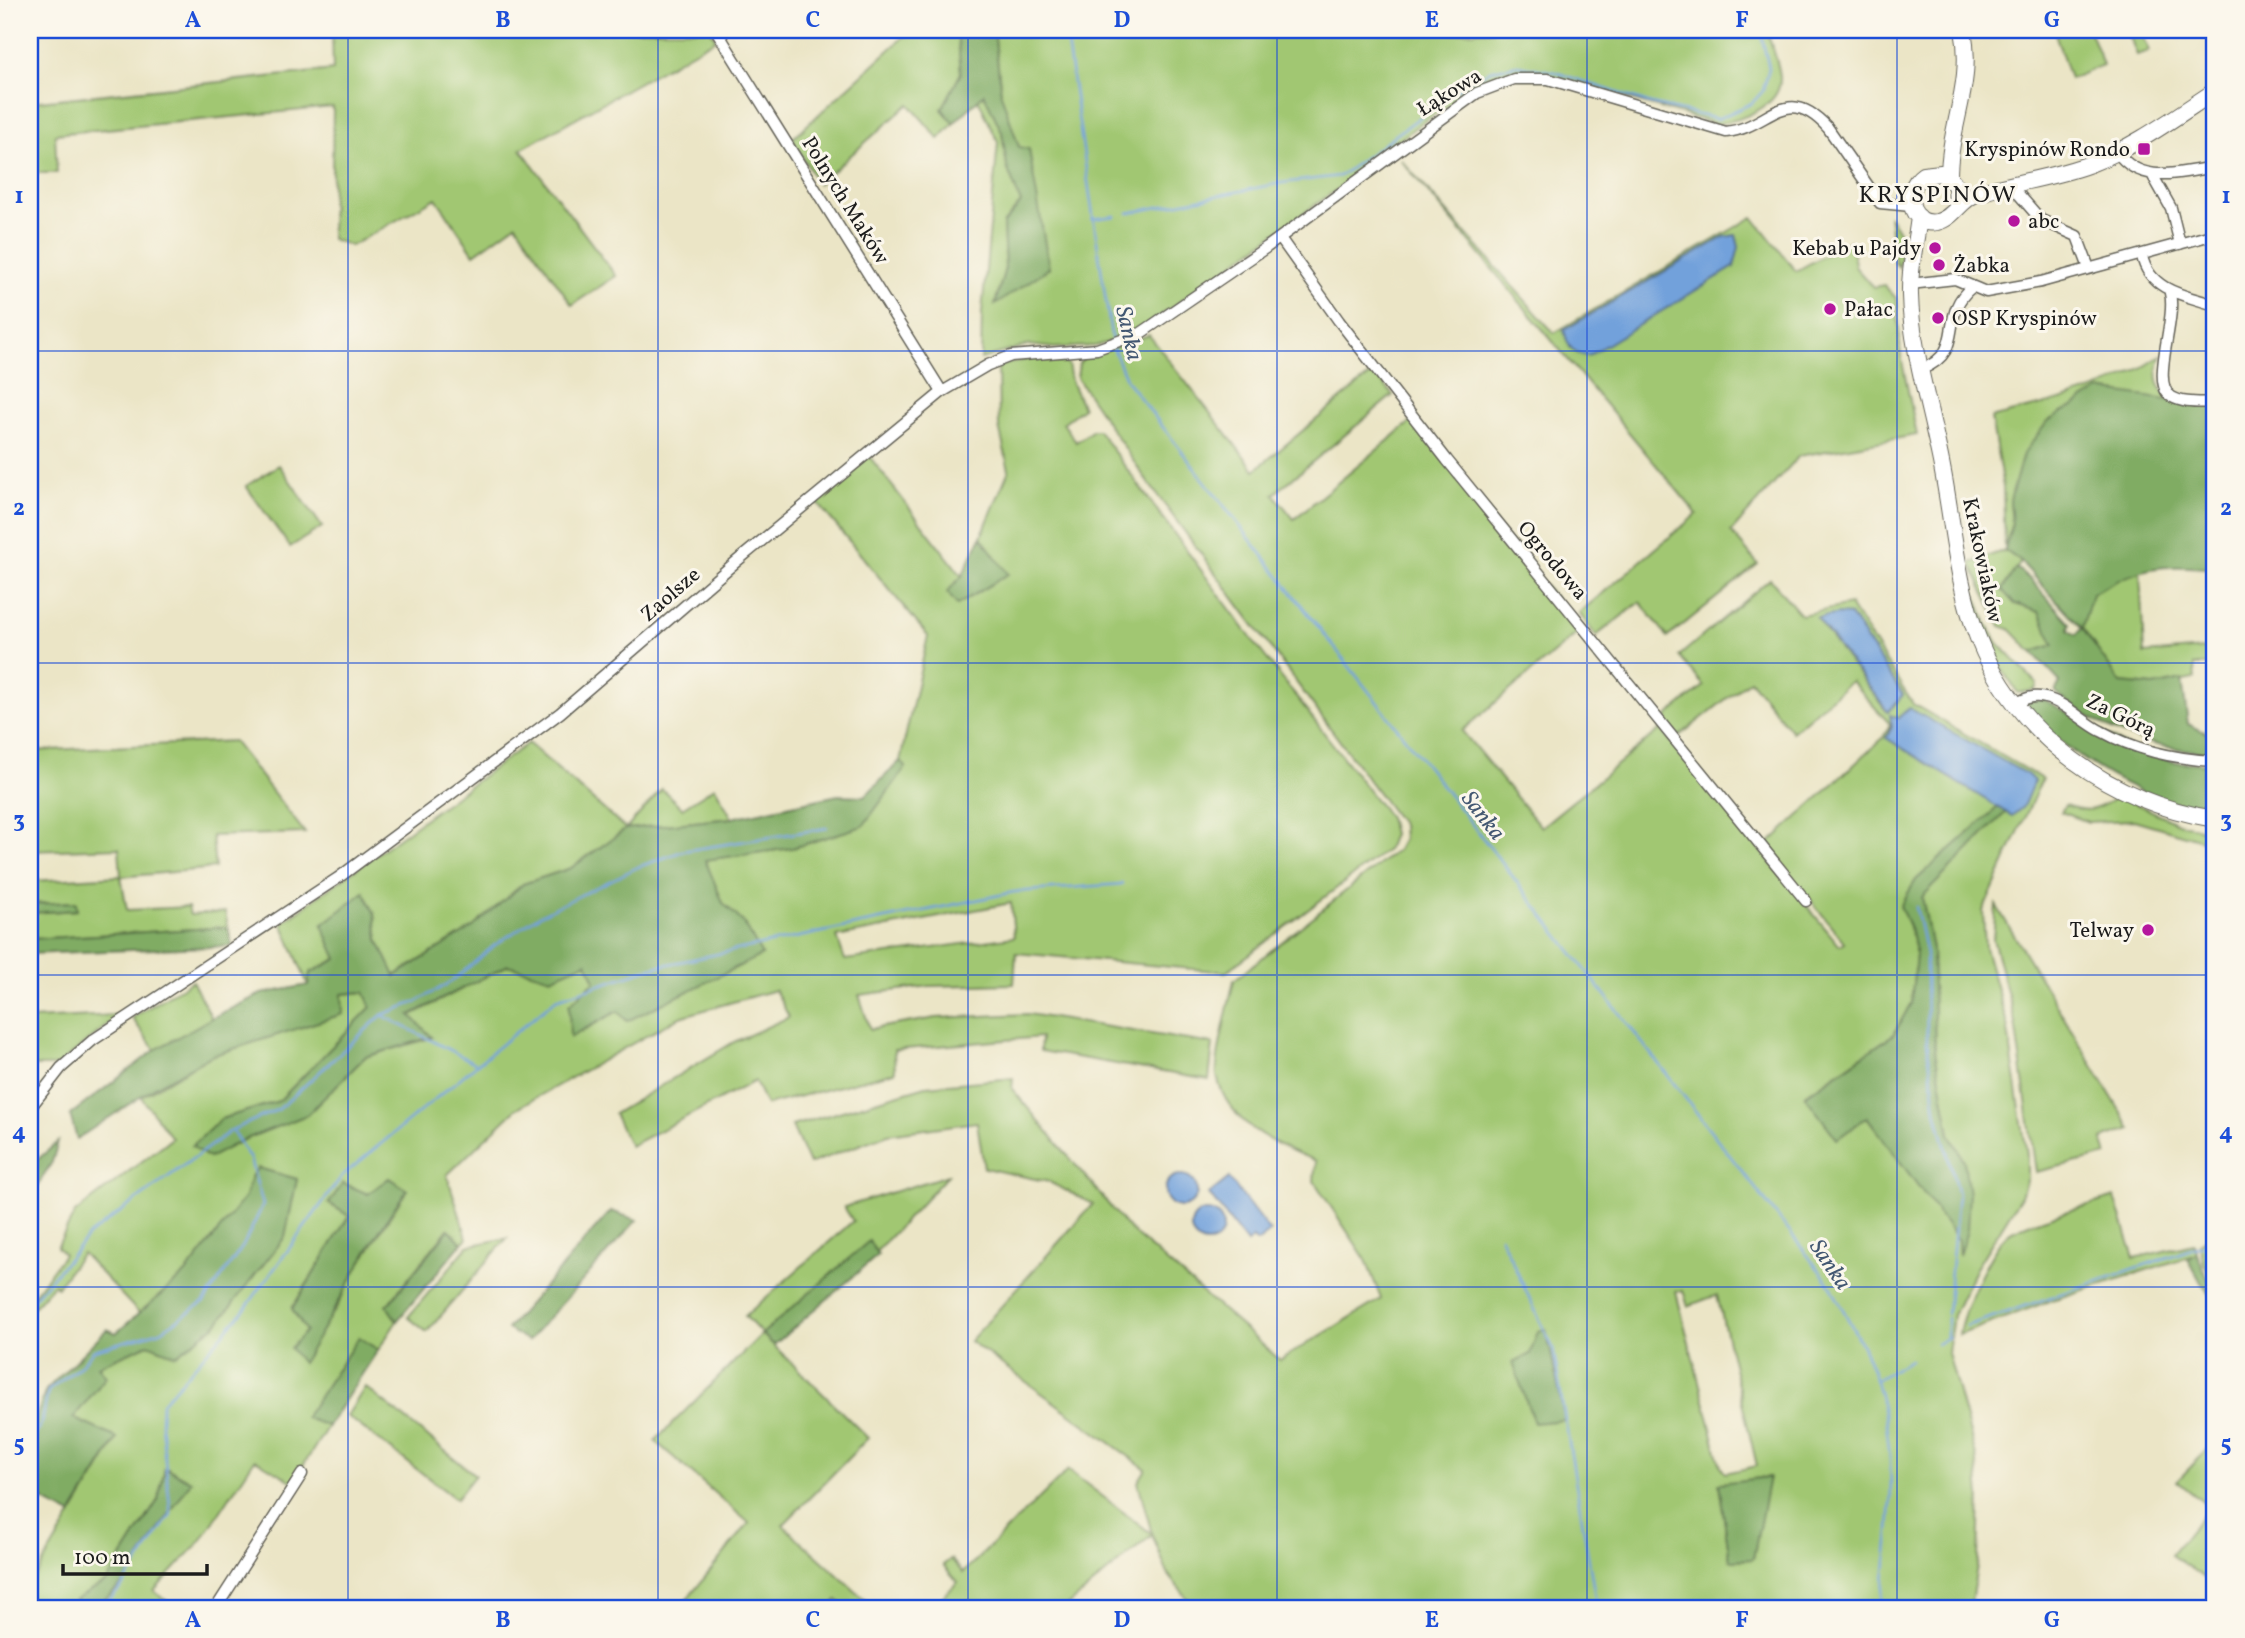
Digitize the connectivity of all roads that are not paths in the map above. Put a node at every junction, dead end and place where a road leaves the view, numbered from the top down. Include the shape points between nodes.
1 (716, 30) edge
2 (1963, 30) edge
3 (2215, 92) edge
4 (2117, 152) junction
5 (2215, 167) edge
6 (2153, 176) junction
7 (1946, 178) junction
8 (2013, 182) junction
9 (1911, 188) junction
10 (1892, 204) junction
11 (1957, 207) junction
12 (1921, 215) junction
13 (2215, 234) edge
14 (1280, 238) junction
15 (2180, 244) junction
16 (2142, 256) junction
17 (2089, 268) junction
18 (1910, 284) junction
19 (1972, 288) junction
20 (2170, 293) junction
21 (2215, 304) edge
22 (1032, 352) joint
23 (1922, 369) junction
24 (942, 392) junction
25 (2215, 403) edge
26 (2014, 704) junction
27 (2215, 761) edge
28 (2215, 819) edge
29 (1805, 901) dead end
30 (30, 1108) edge
31 (302, 1474) dead end
32 (216, 1608) edge

1 - 24 street, Polnych Maków
2 - 7 main road via 1966,83
3 - 4 main road
4 - 6 street via 2127,165
4 - 8 main road via 2088,165
5 - 6 street
6 - 15 street via 2171,208
7 - 8 main road
7 - 9 main road via 1920,177
7 - 11 main road
8 - 11 main road via 1967,198
8 - 17 street via 2041,220 2077,236
9 - 10 street
9 - 12 main road
10 - 12 street
10 - 14 street, Łąkowa via 1880,203 1828,128 1797,107 1779,108 1746,127 1726,132 1529,77 1477,93
11 - 12 main road via 1948,218
12 - 18 main road, Krakowiaków
13 - 15 street
14 - 22 street, Łąkowa via 1125,341 1072,353
14 - 29 street, Ogrodowa via 1447,460
15 - 16 street
16 - 17 street
16 - 20 street via 2145,266
17 - 19 street via 1986,292
18 - 19 street via 1955,279
18 - 23 main road, Krakowiaków
19 - 23 street via 1955,304 1949,344 1941,359
20 - 21 street
20 - 25 street via 2173,305 2160,373 2163,388 2183,401
22 - 24 street, Zaolsze via 993,362
23 - 26 main road, Krakowiaków via 1967,606 1989,663
24 - 30 street, Zaolsze via 592,688 338,878 93,1040 61,1068
26 - 27 street, Za Górą via 2029,697 2049,698 2101,732 2131,744 2170,758
26 - 28 main road, Krakowiaków via 2056,748 2110,784 2168,808
31 - 32 street

